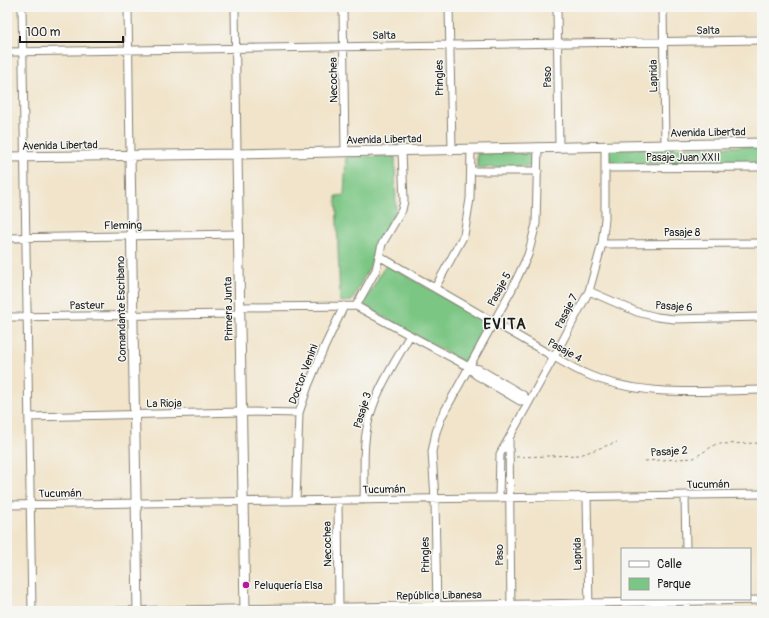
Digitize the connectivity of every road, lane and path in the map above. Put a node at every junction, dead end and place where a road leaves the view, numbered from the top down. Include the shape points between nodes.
1 (22, 7) edge
2 (128, 7) edge
3 (235, 7) edge
4 (343, 7) edge
5 (449, 7) edge
6 (557, 7) edge
7 (663, 7) edge
8 (762, 40) edge
9 (664, 42) junction
10 (557, 44) junction
11 (450, 45) junction
12 (344, 47) junction
13 (236, 48) junction
14 (128, 50) junction
15 (7, 52) edge
16 (23, 52) junction
17 (762, 143) edge
18 (665, 145) junction
19 (605, 146) junction
20 (559, 147) junction
21 (538, 148) junction
22 (470, 149) junction
23 (402, 150) junction
24 (452, 150) junction
25 (345, 152) junction
26 (237, 154) junction
27 (130, 156) junction
28 (7, 157) edge
29 (24, 157) junction
30 (762, 167) edge
31 (605, 168) junction
32 (471, 171) junction
33 (538, 171) junction
34 (239, 234) junction
35 (132, 236) junction
36 (7, 238) edge
37 (26, 238) junction
38 (762, 243) edge
39 (602, 244) junction
40 (379, 256) junction
41 (435, 288) junction
42 (589, 291) junction
43 (344, 306) junction
44 (356, 306) junction
45 (240, 310) junction
46 (133, 315) junction
47 (27, 316) junction
48 (7, 317) edge
49 (762, 317) edge
50 (494, 323) junction
51 (410, 336) junction
52 (554, 357) junction
53 (469, 367) junction
54 (762, 390) edge
55 (528, 401) junction
56 (242, 412) junction
57 (299, 413) junction
58 (135, 415) junction
59 (28, 417) junction
60 (509, 438) junction
61 (617, 442) dead end
62 (762, 443) edge
63 (509, 458) junction
64 (645, 461) dead end
65 (762, 494) edge
66 (685, 495) junction
67 (587, 497) junction
68 (499, 498) junction
69 (509, 498) junction
70 (435, 499) junction
71 (338, 500) junction
72 (364, 500) junction
73 (296, 501) junction
74 (244, 502) junction
75 (136, 503) junction
76 (7, 505) edge
77 (30, 505) junction
78 (686, 548) edge
79 (687, 600) edge
80 (762, 600) edge
81 (589, 607) edge
82 (511, 608) edge
83 (339, 609) edge
84 (437, 609) edge
85 (245, 610) edge
86 (32, 611) edge
87 (117, 611) edge
88 (138, 611) edge
89 (687, 611) edge

1 - 16 street
2 - 14 street, Comandante Escribano
3 - 13 street, Primera Junta
4 - 12 street, Necochea
5 - 11 street, Pringles
6 - 10 street, Paso
7 - 9 street, Laprida
8 - 9 street, Salta
9 - 10 street, Salta
9 - 18 street, Laprida
10 - 11 street, Salta
10 - 20 street, Paso
11 - 12 street, Salta
11 - 24 street, Pringles
12 - 13 street, Salta
12 - 25 street, Necochea
13 - 14 street, Salta
13 - 26 street, Primera Junta
14 - 16 street, Salta
14 - 27 street, Comandante Escribano
15 - 16 street, Salta
16 - 29 street
17 - 18 main road, Avenida Libertad
18 - 19 main road, Avenida Libertad
19 - 20 main road, Avenida Libertad
19 - 31 street, Pasaje 7
20 - 21 main road, Avenida Libertad
21 - 22 main road, Avenida Libertad
21 - 33 street, Pasaje 5
22 - 24 main road, Avenida Libertad
22 - 32 street
23 - 24 main road, Avenida Libertad
23 - 25 main road, Avenida Libertad
23 - 40 street via 404,201 402,210 382,244
25 - 26 main road, Avenida Libertad
26 - 27 main road, Avenida Libertad
26 - 34 main road, Primera Junta
27 - 29 main road, Avenida Libertad
27 - 35 main road, Comandante Escribano
28 - 29 main road, Avenida Libertad
29 - 37 street
30 - 31 street, Pasaje Juan XXII
31 - 39 street, Pasaje 7 via 605,219
32 - 33 street
32 - 41 street via 464,235
33 - 50 street, Pasaje 5 via 533,238 521,271
34 - 35 street, Fleming
34 - 45 main road, Primera Junta
35 - 37 street, Fleming
35 - 46 main road, Comandante Escribano
36 - 37 street, Fleming
37 - 47 street
38 - 39 street, Pasaje 8
39 - 42 street, Pasaje 7
40 - 41 street, Pasaje 4
40 - 44 street via 376,270
41 - 50 street, Pasaje 4
42 - 49 street, Pasaje 6 via 638,312 657,317
42 - 52 street, Pasaje 7
43 - 44 street, Pasteur
43 - 45 street, Pasteur
43 - 57 street, Doctor Venini via 320,357
44 - 51 street
45 - 46 street, Pasteur
45 - 56 main road, Primera Junta
46 - 47 street, Pasteur
46 - 58 main road, Comandante Escribano
47 - 48 street, Pasteur
47 - 59 street
50 - 52 street, Pasaje 4
50 - 53 street, Pasaje 5
51 - 53 street
51 - 72 street, Pasaje 3 via 379,391 368,423 365,438
52 - 54 street, Pasaje 4 via 599,379 657,391
52 - 55 street, Pasaje 7
53 - 55 street via 480,369 523,395
53 - 70 street, Pasaje 5 via 436,432 432,452
55 - 60 street, Pasaje 7
56 - 57 street, La Rioja
56 - 58 street, La Rioja
56 - 74 main road, Primera Junta
57 - 73 street, Doctor Venini
58 - 59 street, La Rioja
58 - 75 main road, Comandante Escribano
59 - 77 street
60 - 63 street, Pasaje 7
60 - 68 street via 500,454
61 - 63 path via 580,455
62 - 64 path, Pasaje 2 via 716,444 694,458
63 - 69 street, Pasaje 7
65 - 66 street, Tucumán
66 - 67 street, Tucumán
66 - 78 street
67 - 69 street, Tucumán
67 - 81 street, Laprida
68 - 69 street, Tucumán
68 - 70 street, Tucumán
69 - 82 street, Paso
70 - 72 street, Tucumán
70 - 84 street, Pringles
71 - 72 street, Tucumán
71 - 73 street, Tucumán
71 - 83 street, Necochea
73 - 74 street, Tucumán
74 - 75 street, Tucumán
74 - 85 main road, Primera Junta
75 - 77 street, Tucumán
75 - 88 main road, Comandante Escribano
76 - 77 street, Tucumán
77 - 86 street
79 - 80 street, República Libanesa
79 - 81 street, República Libanesa
79 - 89 street
81 - 82 street, República Libanesa
82 - 84 street, República Libanesa
83 - 84 street, República Libanesa
83 - 85 street, República Libanesa
85 - 88 street, República Libanesa
87 - 88 street, República Libanesa

